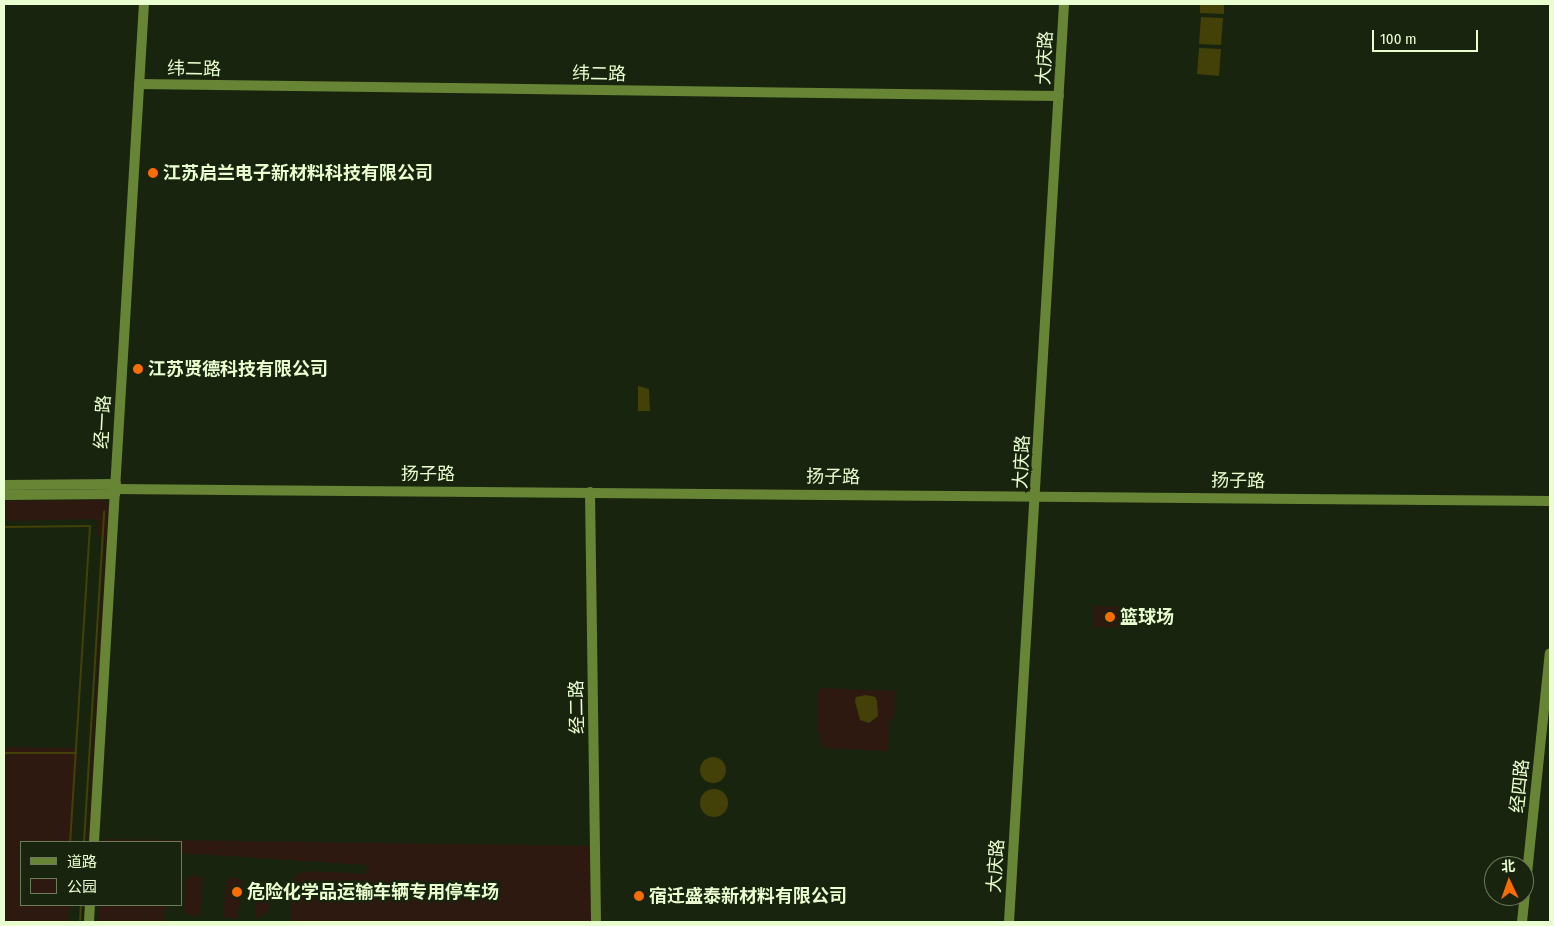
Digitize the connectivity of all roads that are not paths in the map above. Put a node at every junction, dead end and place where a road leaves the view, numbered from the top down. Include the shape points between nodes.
1 (144, 4) edge
2 (1064, 4) edge
3 (139, 84) junction
4 (1059, 96) junction
5 (4, 485) edge
6 (115, 489) junction
7 (590, 492) junction
8 (4, 495) edge
9 (1036, 496) junction
10 (1550, 501) edge
11 (1550, 653) edge
12 (94, 841) edge
13 (90, 906) edge
14 (89, 922) edge
15 (596, 922) edge
16 (1009, 922) edge
17 (1522, 922) edge

1 - 3 street, 经一路
2 - 4 street, 大庆路
3 - 4 street, 纬二路
3 - 6 street, 经一路
4 - 9 street, 大庆路
5 - 6 street, 扬子路
6 - 7 street, 扬子路
6 - 8 street, 扬子路
6 - 12 street, 经一路
7 - 9 street, 扬子路
7 - 15 street, 经二路
9 - 10 street, 扬子路
9 - 16 street, 大庆路
11 - 17 street, 经四路
13 - 14 street

